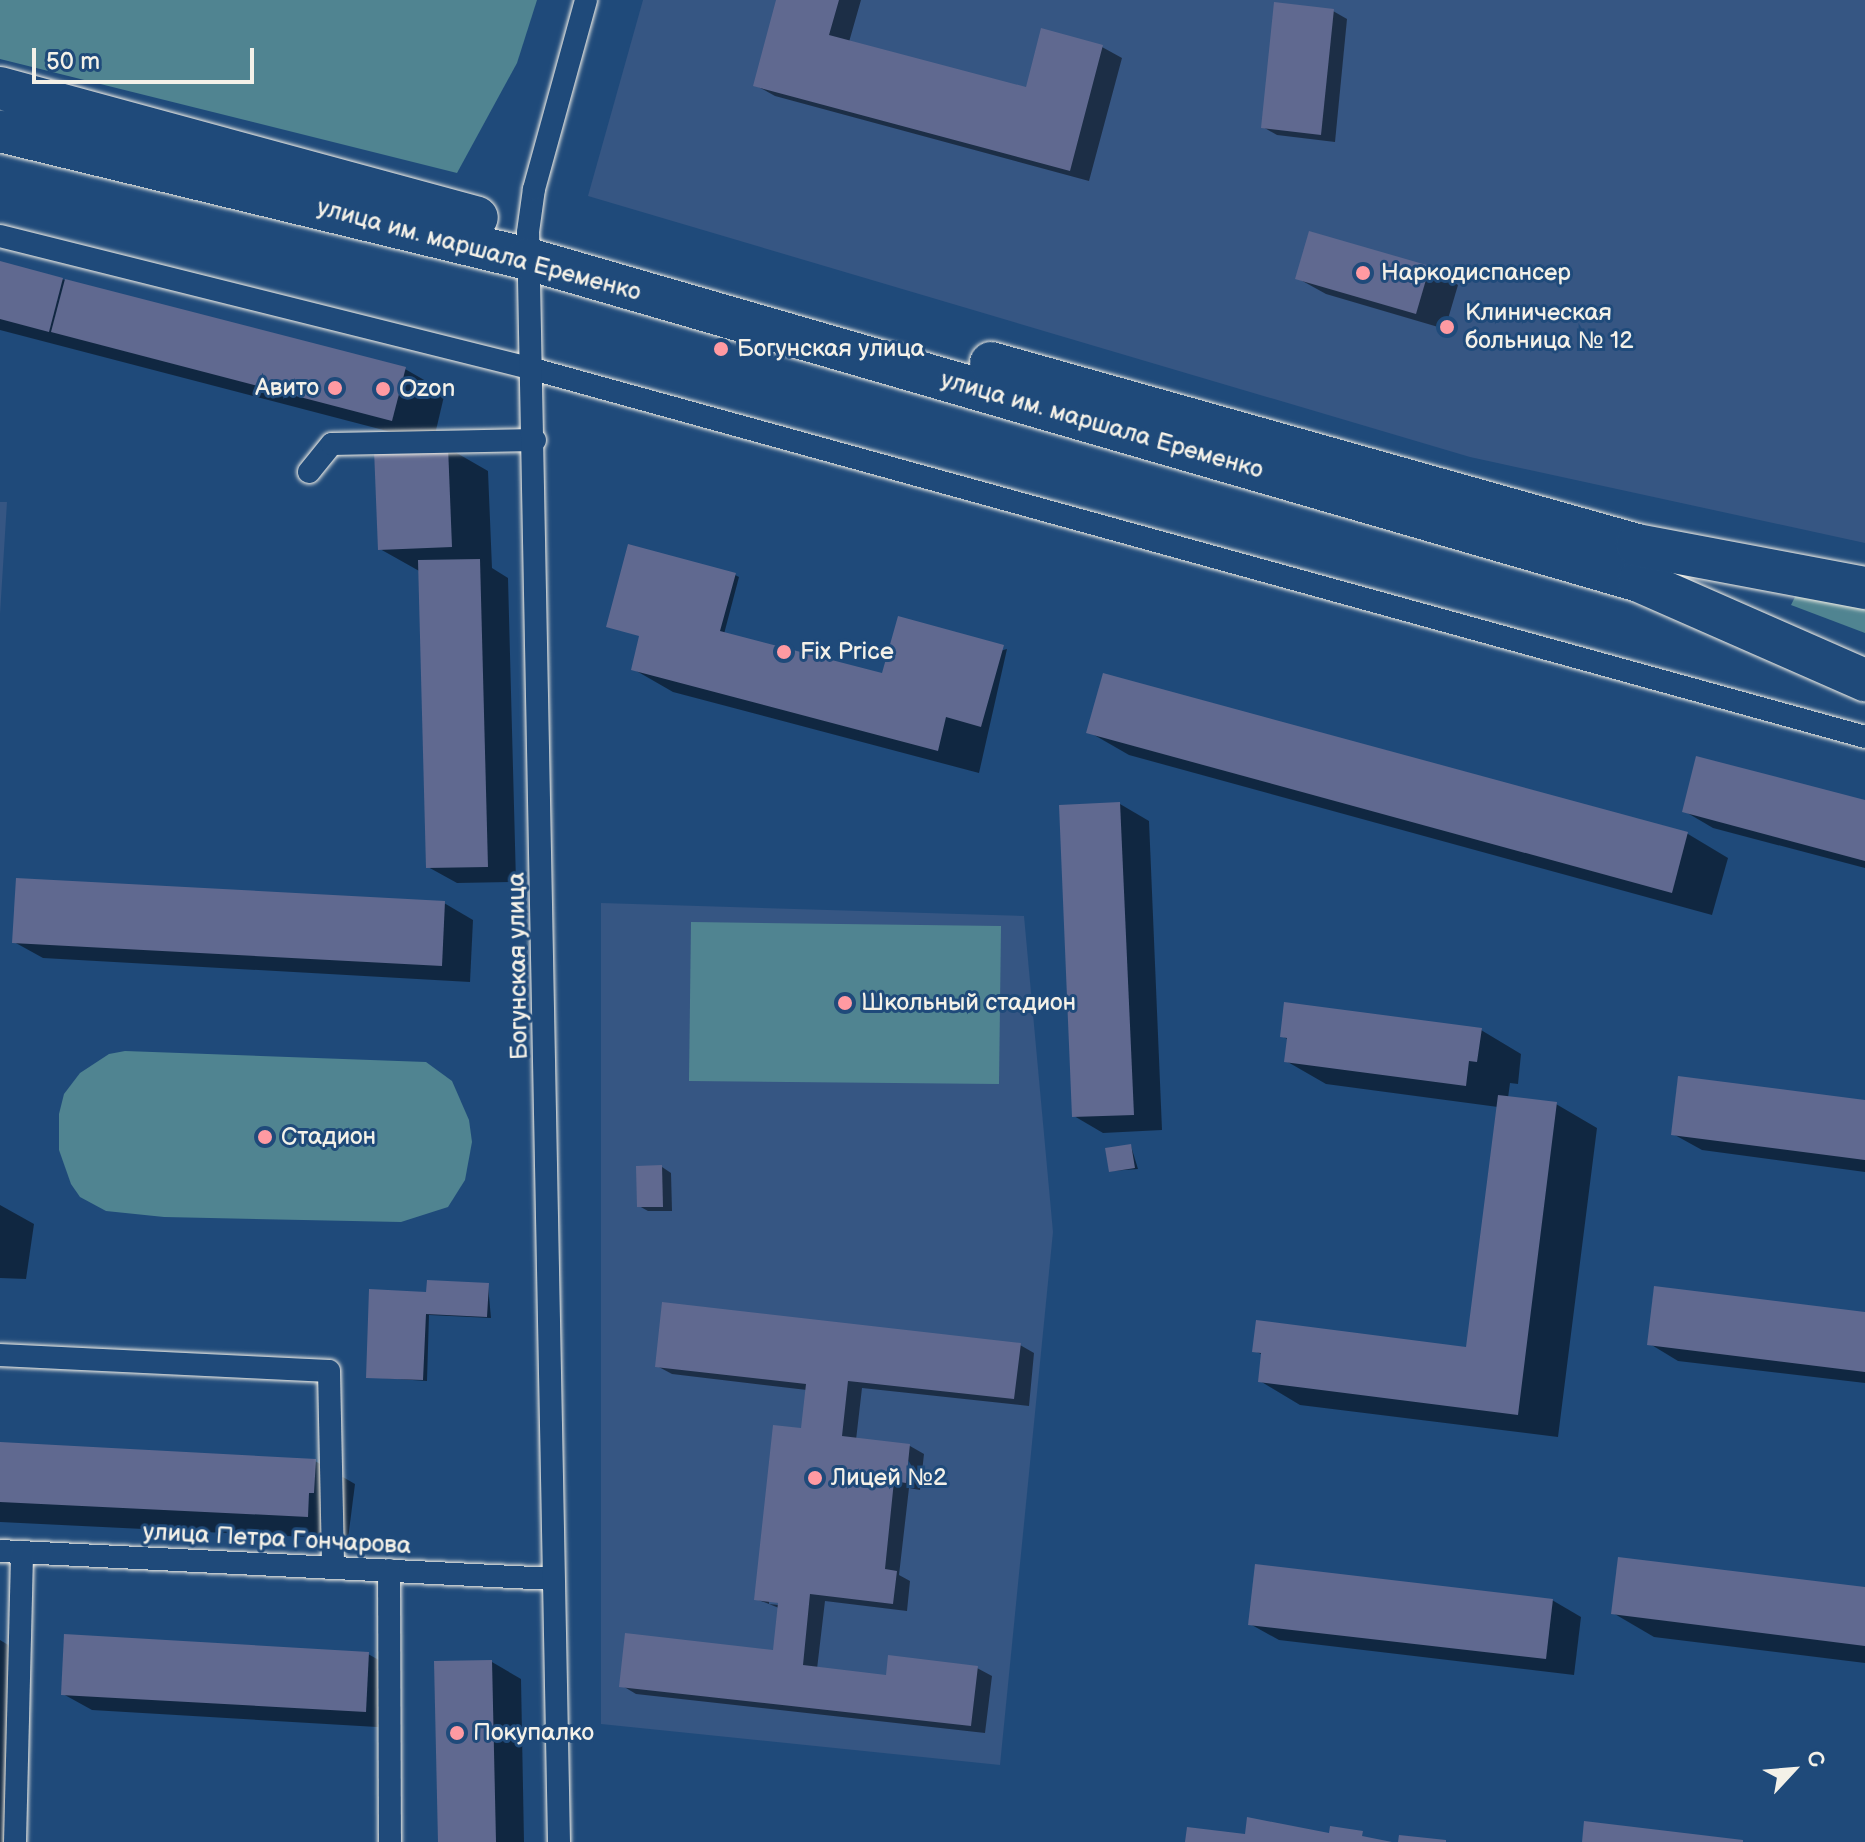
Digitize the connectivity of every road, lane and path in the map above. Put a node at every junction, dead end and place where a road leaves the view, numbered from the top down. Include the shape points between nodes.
1 (586, 0) edge
2 (0, 88) edge
3 (0, 131) edge
4 (0, 236) edge
5 (528, 246) junction
6 (533, 369) junction
7 (535, 440) junction
8 (309, 472) dead end
9 (1865, 588) edge
10 (1865, 680) edge
11 (1865, 737) edge
12 (0, 1355) edge
13 (11, 1552) edge
14 (333, 1567) junction
15 (389, 1570) junction
16 (552, 1579) junction
17 (15, 1842) edge
18 (390, 1842) edge
19 (559, 1842) edge

1 - 5 street, Богунская улица via 534,189
2 - 5 highway, улица им. маршала Еременко
3 - 5 highway, улица им. маршала Еременко
4 - 6 street
5 - 6 street, Богунская улица
5 - 9 highway, улица им. маршала Еременко via 1637,545
5 - 10 highway, улица им. маршала Еременко via 1639,581
6 - 7 street, Богунская улица
6 - 11 street
7 - 8 street via 332,444
7 - 16 street, Богунская улица
12 - 14 street via 329,1371
13 - 14 street, улица Петра Гончарова
13 - 17 street
14 - 15 street, улица Петра Гончарова
15 - 16 street, улица Петра Гончарова
15 - 18 street
16 - 19 street, Богунская улица

